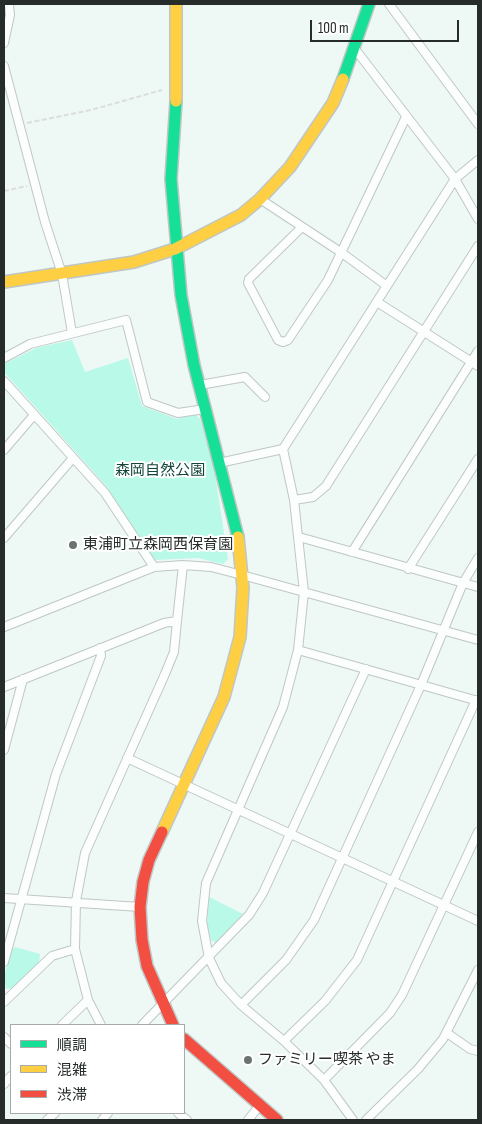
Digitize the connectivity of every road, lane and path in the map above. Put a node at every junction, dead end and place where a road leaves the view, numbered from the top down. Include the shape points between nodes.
1 (9, 4) edge
2 (176, 4) edge
3 (369, 4) edge
4 (388, 4) edge
5 (4, 43) edge
6 (354, 49) junction
7 (4, 66) edge
8 (162, 90) dead end
9 (6, 92) edge
10 (406, 117) junction
11 (478, 124) edge
12 (18, 125) junction
13 (478, 160) edge
14 (455, 179) junction
15 (34, 184) junction
16 (4, 191) edge
17 (260, 199) junction
18 (478, 219) edge
19 (302, 227) junction
20 (478, 246) edge
21 (175, 249) junction
22 (342, 253) junction
23 (62, 274) junction
24 (4, 282) edge
25 (387, 286) junction
26 (377, 302) junction
27 (424, 331) junction
28 (72, 333) junction
29 (478, 351) edge
30 (4, 358) edge
31 (475, 364) edge
32 (4, 381) edge
33 (200, 385) junction
34 (265, 396) dead end
35 (205, 409) junction
36 (34, 415) junction
37 (283, 449) junction
38 (4, 450) edge
39 (73, 458) junction
40 (478, 458) edge
41 (219, 463) junction
42 (294, 500) junction
43 (300, 537) junction
44 (4, 538) edge
45 (352, 552) junction
46 (478, 558) edge
47 (183, 565) junction
48 (154, 567) junction
49 (408, 569) junction
50 (242, 574) junction
51 (463, 583) junction
52 (478, 587) edge
53 (304, 592) junction
54 (177, 621) junction
55 (4, 627) edge
56 (444, 631) junction
57 (478, 640) edge
58 (100, 648) junction
59 (298, 650) junction
60 (366, 669) junction
61 (23, 680) junction
62 (421, 685) junction
63 (4, 687) edge
64 (477, 701) edge
65 (4, 750) edge
66 (128, 758) junction
67 (184, 784) junction
68 (238, 810) junction
69 (478, 832) edge
70 (291, 834) junction
71 (343, 857) junction
72 (394, 882) junction
73 (4, 898) edge
74 (22, 899) junction
75 (76, 901) junction
76 (445, 905) junction
77 (140, 906) junction
78 (478, 921) edge
79 (75, 949) junction
80 (209, 958) junction
81 (4, 962) edge
82 (478, 970) edge
83 (88, 1000) junction
84 (4, 1002) edge
85 (163, 1004) junction
86 (241, 1005) junction
87 (63, 1024) edge
88 (100, 1024) edge
89 (143, 1024) edge
90 (173, 1024) edge
91 (447, 1033) junction
92 (185, 1040) edge
93 (284, 1041) junction
94 (478, 1050) edge
95 (324, 1080) junction
96 (260, 1105) junction
97 (177, 1116) edge
98 (187, 1120) edge
99 (248, 1120) edge
100 (276, 1120) edge
101 (352, 1120) edge
102 (366, 1120) edge

1 - 5 street
2 - 21 street via 177,85 171,179
3 - 6 street
4 - 11 street
6 - 10 street
6 - 17 street via 333,102 318,127 290,167
7 - 9 street
8 - 12 path via 91,110
9 - 12 street
10 - 14 street
10 - 22 street
12 - 15 street
13 - 14 street
14 - 18 street
14 - 25 street
15 - 16 path
15 - 23 street
17 - 19 street
17 - 21 street via 241,215
19 - 22 street
19 - 22 street via 248,283 278,340 288,340
20 - 27 street
21 - 23 street via 134,262
21 - 33 street via 187,331
22 - 25 street
23 - 24 street
23 - 28 street
25 - 26 street
26 - 27 street
26 - 37 street
27 - 31 street
27 - 42 street via 326,486 312,497
28 - 30 street via 30,344
28 - 35 street via 126,320 147,402 178,412
29 - 31 street
31 - 45 street
32 - 36 street
33 - 34 street via 245,377
33 - 35 street
35 - 41 street
36 - 38 street
36 - 39 street
37 - 41 street
37 - 42 street
39 - 44 street
39 - 48 street via 104,493
40 - 49 street
41 - 50 street via 238,532
42 - 43 street
43 - 45 street
43 - 53 street
45 - 49 street
46 - 51 street
47 - 48 street
47 - 50 street
47 - 54 street
48 - 55 street
49 - 51 street
50 - 53 street
50 - 67 street via 242,614 236,658 224,697
51 - 52 street
51 - 56 street
53 - 56 street
53 - 59 street
54 - 58 street
54 - 66 street via 174,652
56 - 57 street
56 - 62 street
58 - 61 street
58 - 74 street via 101,656 56,774
59 - 60 street
59 - 68 street via 283,707
60 - 62 street
60 - 70 street
61 - 63 street
61 - 65 street
62 - 64 street
62 - 71 street
64 - 72 street
66 - 67 street
66 - 75 street via 86,853
67 - 68 street
67 - 77 street via 149,860
68 - 70 street
68 - 80 street via 204,892 202,921
69 - 76 street
70 - 71 street
70 - 80 street via 249,915
71 - 72 street
71 - 86 street via 314,920 300,942
72 - 76 street
72 - 93 street via 344,980
73 - 74 street
74 - 75 street
74 - 81 street
75 - 77 street
75 - 79 street
76 - 78 street
76 - 95 street via 402,995 390,1013
77 - 85 street via 147,966
79 - 83 street
79 - 84 street via 52,956
80 - 85 street
80 - 86 street via 222,983
82 - 91 street
83 - 87 street
83 - 88 street
85 - 89 street
85 - 90 street
86 - 93 street
91 - 94 street via 470,1049
91 - 102 street via 418,1069
92 - 96 street
93 - 95 street
95 - 101 street
96 - 99 street
96 - 100 street
97 - 98 street

